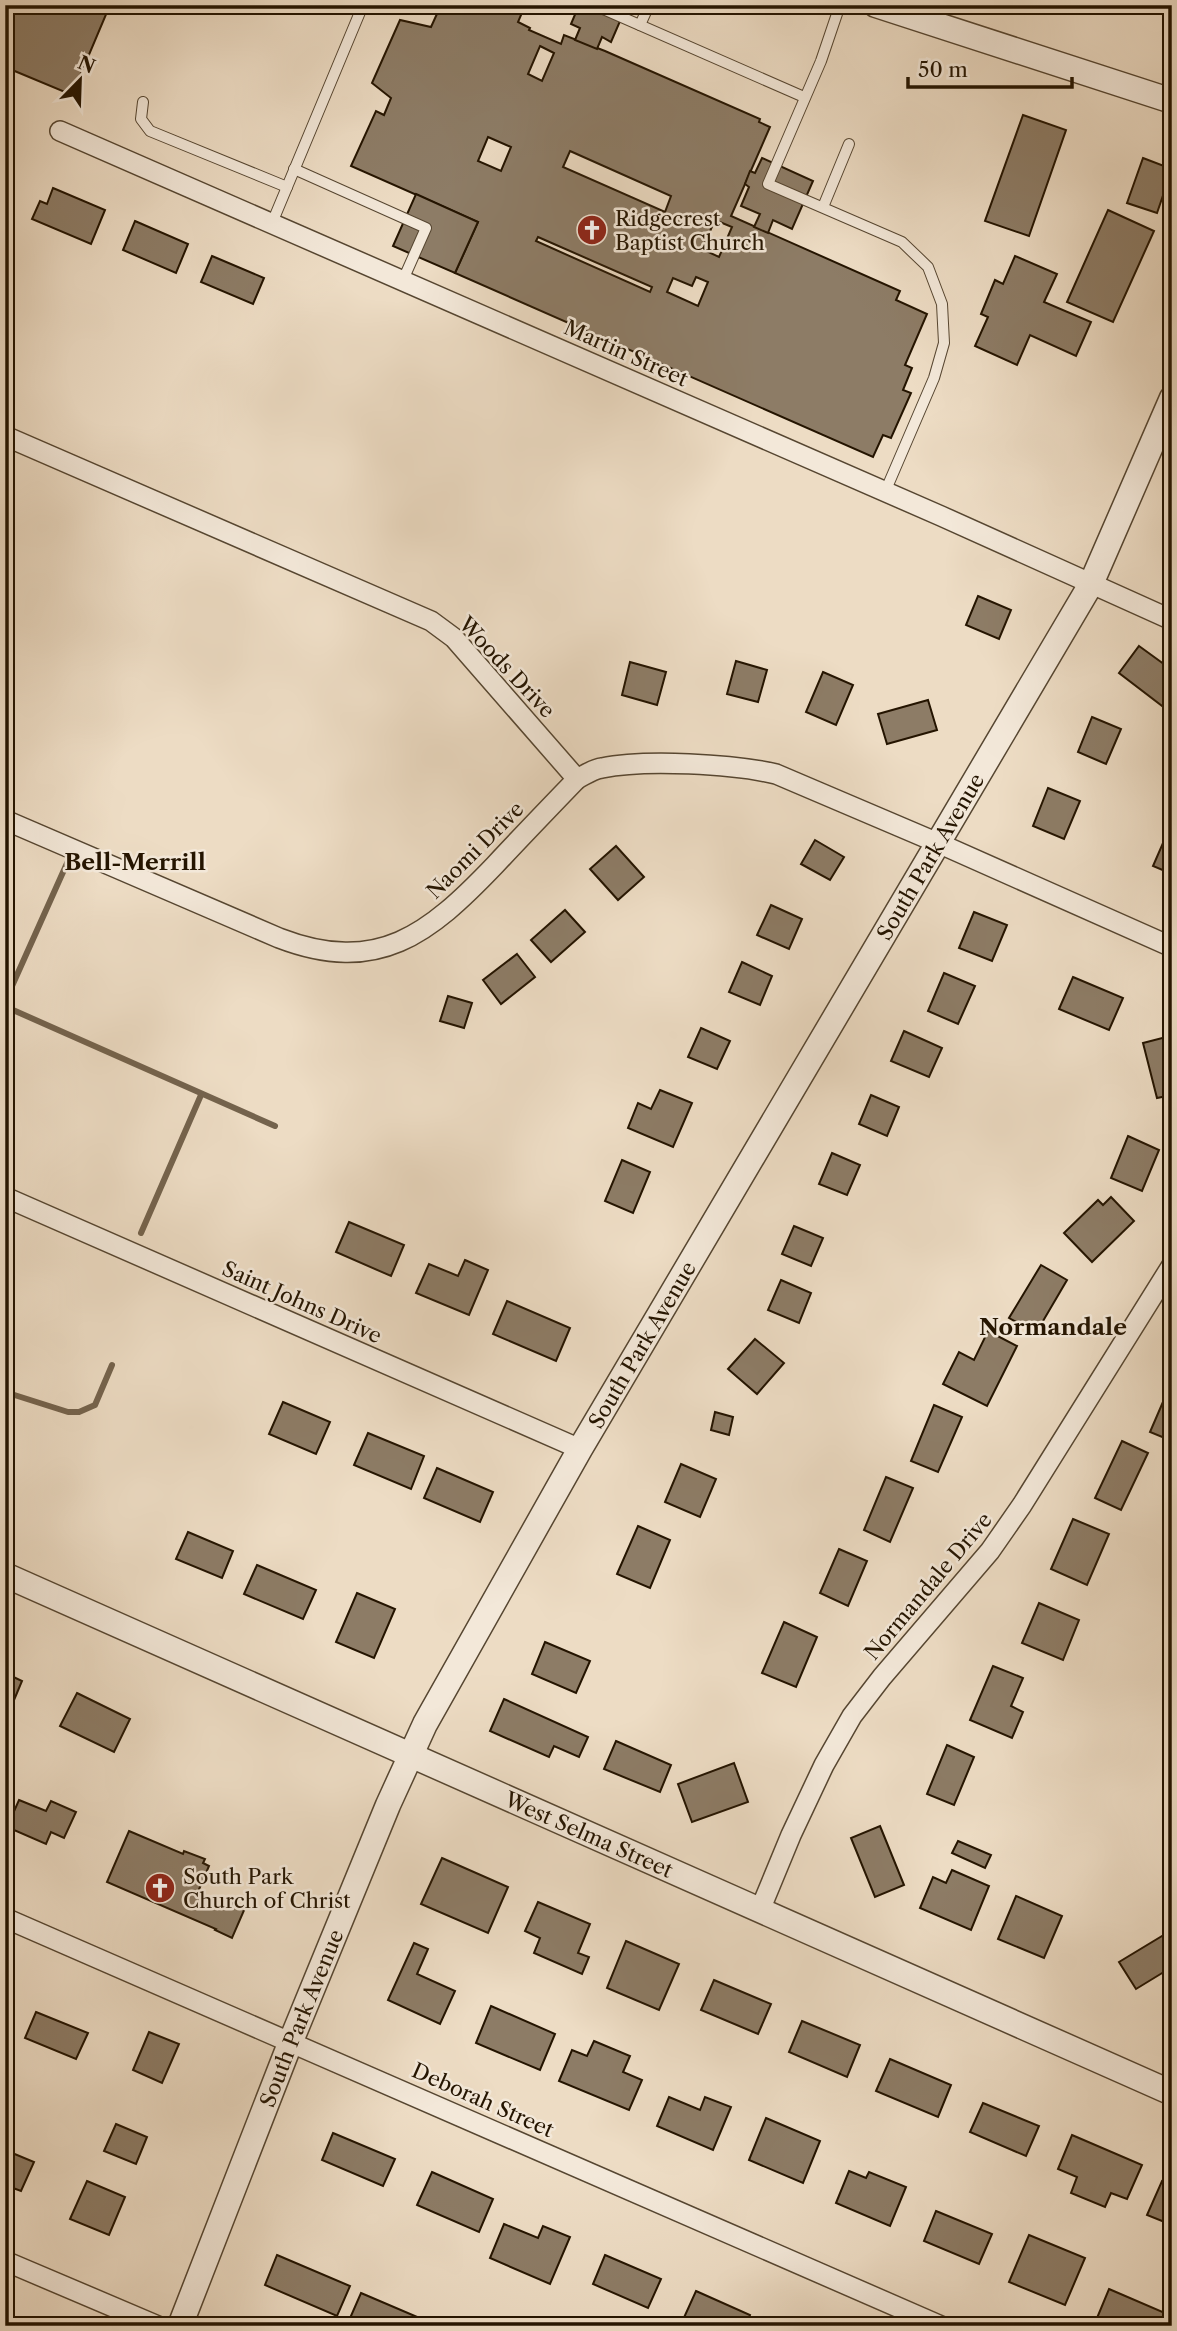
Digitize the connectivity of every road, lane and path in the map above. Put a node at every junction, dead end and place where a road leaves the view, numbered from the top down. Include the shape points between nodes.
1 (363, 5) edge
2 (594, 5) edge
3 (649, 5) edge
4 (840, 5) edge
5 (876, 5) edge
6 (640, 25) junction
7 (804, 97) junction
8 (1172, 101) edge
9 (143, 103) dead end
10 (60, 131) dead end
11 (849, 144) dead end
12 (294, 169) junction
13 (287, 187) junction
14 (823, 207) junction
15 (272, 223) junction
16 (403, 280) junction
17 (1172, 398) edge
18 (5, 436) edge
19 (884, 492) junction
20 (1091, 584) junction
21 (1172, 620) edge
22 (577, 779) junction
23 (5, 820) edge
24 (939, 843) junction
25 (1172, 947) edge
26 (5, 1198) edge
27 (1172, 1265) edge
28 (580, 1449) junction
29 (5, 1576) edge
30 (411, 1755) junction
31 (760, 1910) junction
32 (5, 1918) edge
33 (291, 2041) junction
34 (1172, 2093) edge
35 (5, 2261) edge
36 (158, 2326) edge
37 (180, 2326) edge
38 (941, 2326) edge

1 - 12 lane
2 - 6 lane
3 - 6 lane
4 - 7 lane
5 - 8 street
6 - 7 lane
7 - 14 lane via 768,184
9 - 13 lane via 141,119 150,131
10 - 15 street, Martin Street
11 - 14 lane
12 - 13 lane
12 - 16 lane via 426,229
13 - 15 lane
14 - 19 lane via 902,242 928,267 942,304 944,342 933,379
15 - 16 street, Martin Street
16 - 19 street, Martin Street
17 - 20 street, South Park Avenue
18 - 22 street, Woods Drive via 430,621 454,638
19 - 20 street, Martin Street
20 - 21 street, Martin Street
20 - 24 street, South Park Avenue
22 - 23 street, Naomi Drive via 459,903 412,937 357,953 304,948
22 - 24 street via 600,768 655,763 756,769
24 - 25 street
24 - 28 street, South Park Avenue
26 - 28 street, Saint Johns Drive
27 - 31 street, Normandale Drive via 990,1551 852,1716 824,1765
28 - 30 street, South Park Avenue
29 - 30 street, West Selma Street
30 - 31 street, West Selma Street
30 - 33 street, South Park Avenue
31 - 34 street, West Selma Street
32 - 33 street, Deborah Street
33 - 37 street, South Park Avenue
33 - 38 street, Deborah Street
35 - 36 street

